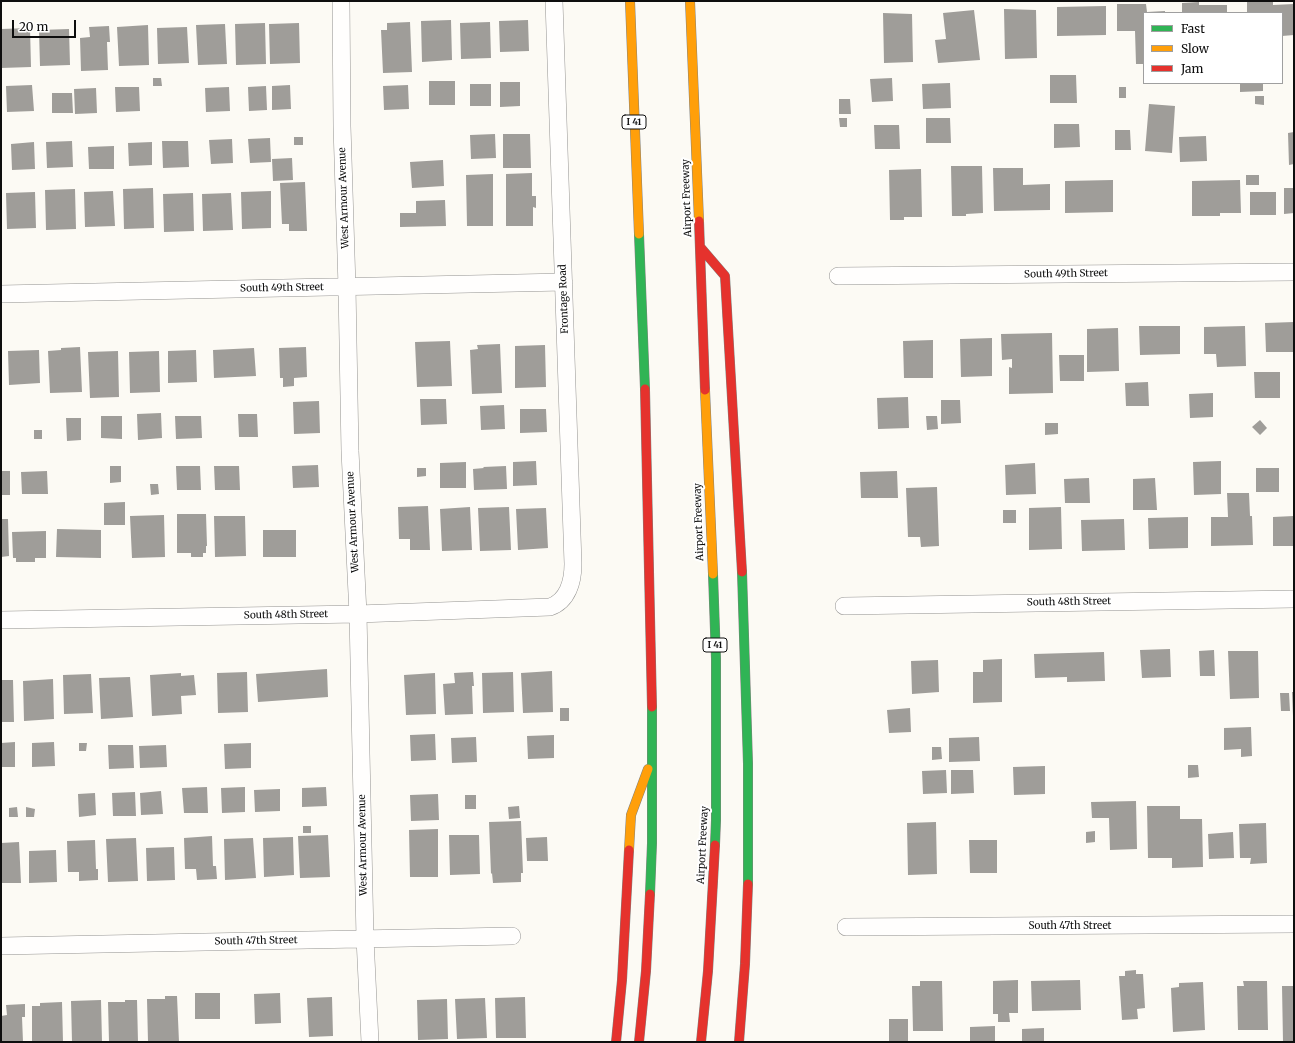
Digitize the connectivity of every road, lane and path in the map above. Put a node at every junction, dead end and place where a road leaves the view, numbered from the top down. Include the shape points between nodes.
1 (341, 1) edge
2 (554, 1) edge
3 (630, 1) edge
4 (690, 1) edge
5 (700, 248) junction
6 (1294, 272) edge
7 (838, 276) dead end
8 (564, 282) junction
9 (348, 287) junction
10 (1, 294) edge
11 (565, 595) joint
12 (1294, 599) edge
13 (844, 606) dead end
14 (358, 614) junction
15 (1, 620) edge
16 (654, 753) junction
17 (1294, 924) edge
18 (846, 927) dead end
19 (512, 936) dead end
20 (365, 938) junction
21 (1, 946) edge
22 (370, 1042) edge
23 (616, 1042) edge
24 (639, 1042) edge
25 (701, 1042) edge
26 (739, 1042) edge

1 - 9 street, West Armour Avenue via 342,126
2 - 8 street, Frontage Road
3 - 16 highway, I 41 via 646,414
4 - 5 highway, Airport Freeway / I 41
5 - 25 highway, Airport Freeway / I 41 via 716,659 716,820 708,971
5 - 26 highway via 725,276 746,640 749,763 748,900
6 - 7 street, South 49th Street
8 - 9 street, South 49th Street
8 - 11 street, Frontage Road via 573,564
9 - 10 street, South 49th Street
9 - 14 street, West Armour Avenue via 350,451
11 - 14 street, South 48th Street via 562,601 550,607
12 - 13 street, South 48th Street
14 - 15 street, South 48th Street
14 - 20 street, West Armour Avenue
16 - 23 highway via 631,815
16 - 24 highway, I 41 via 646,963
17 - 18 street, South 47th Street
19 - 20 street, South 47th Street
20 - 21 street, South 47th Street
20 - 22 street, West Armour Avenue

